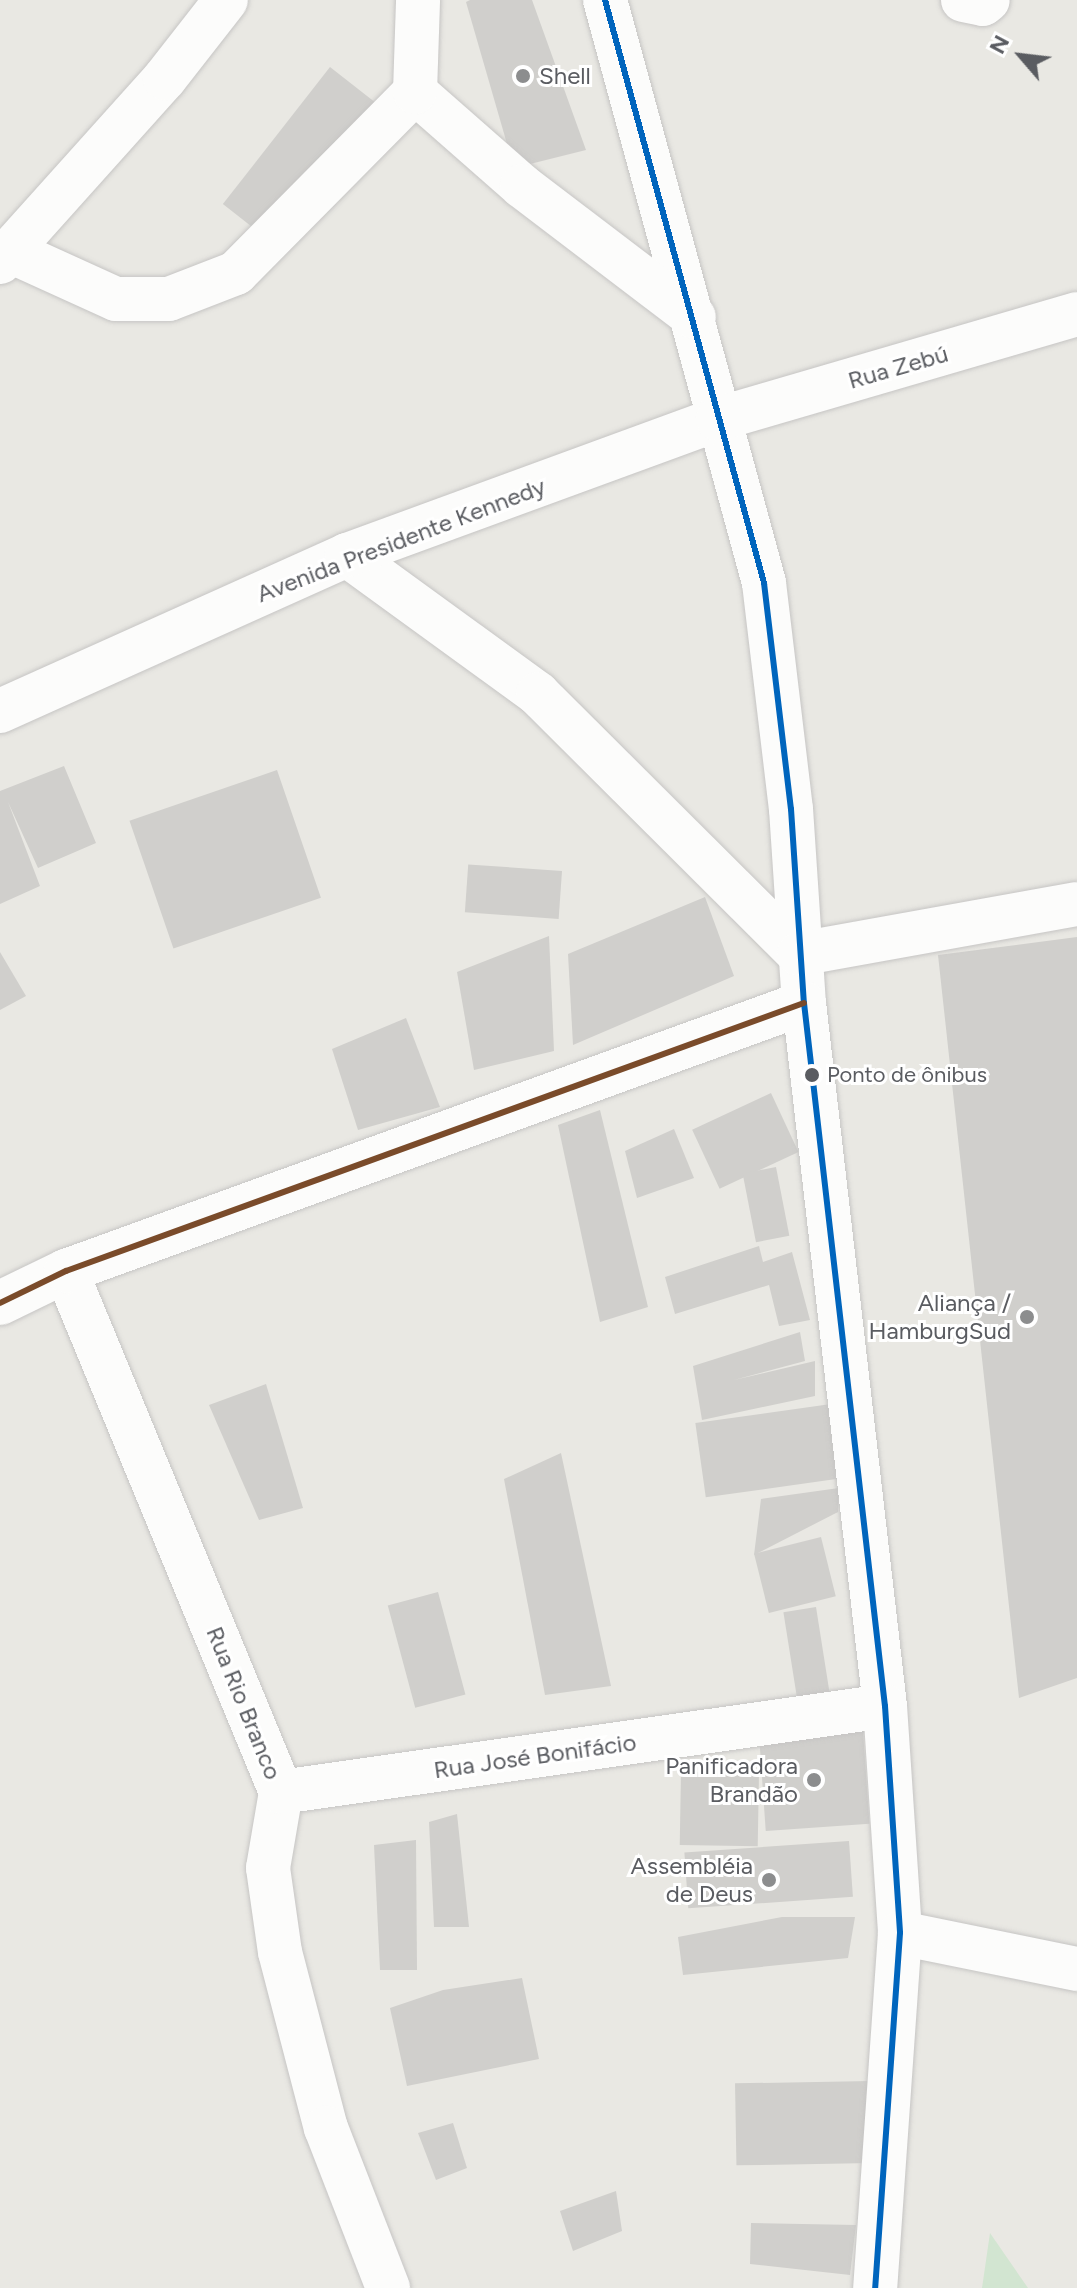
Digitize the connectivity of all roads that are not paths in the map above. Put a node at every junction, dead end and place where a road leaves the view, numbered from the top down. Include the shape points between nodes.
1 (226, 0) edge
2 (418, 0) edge
3 (963, 0) edge
4 (988, 0) edge
5 (611, 8) edge
6 (415, 92) junction
7 (5, 256) edge
8 (1077, 314) edge
9 (694, 317) junction
10 (718, 419) junction
11 (347, 555) junction
12 (0, 711) edge
13 (1077, 904) edge
14 (799, 954) junction
15 (804, 1003) junction
16 (66, 1271) junction
17 (0, 1303) edge
18 (885, 1706) junction
19 (281, 1792) junction
20 (900, 1933) junction
21 (1077, 1969) edge
22 (388, 2288) edge
23 (875, 2288) edge

1 - 7 street via 165,78
2 - 6 street
3 - 4 street
5 - 9 street
6 - 7 street via 236,273 169,299 116,299
6 - 9 street via 522,186
8 - 10 street, Rua Zebú
9 - 10 street
10 - 11 street, Avenida Presidente Kennedy
10 - 14 street via 764,583 791,809
11 - 12 street, Avenida Presidente Kennedy
11 - 14 street via 538,694
13 - 14 street
14 - 15 street
15 - 16 street
15 - 18 street
16 - 17 street
16 - 19 street, Rua Rio Branco
18 - 19 street, Rua José Bonifácio
18 - 20 street
19 - 22 street, Rua Rio Branco via 268,1868 280,1952 326,2128
20 - 21 street
20 - 23 street

